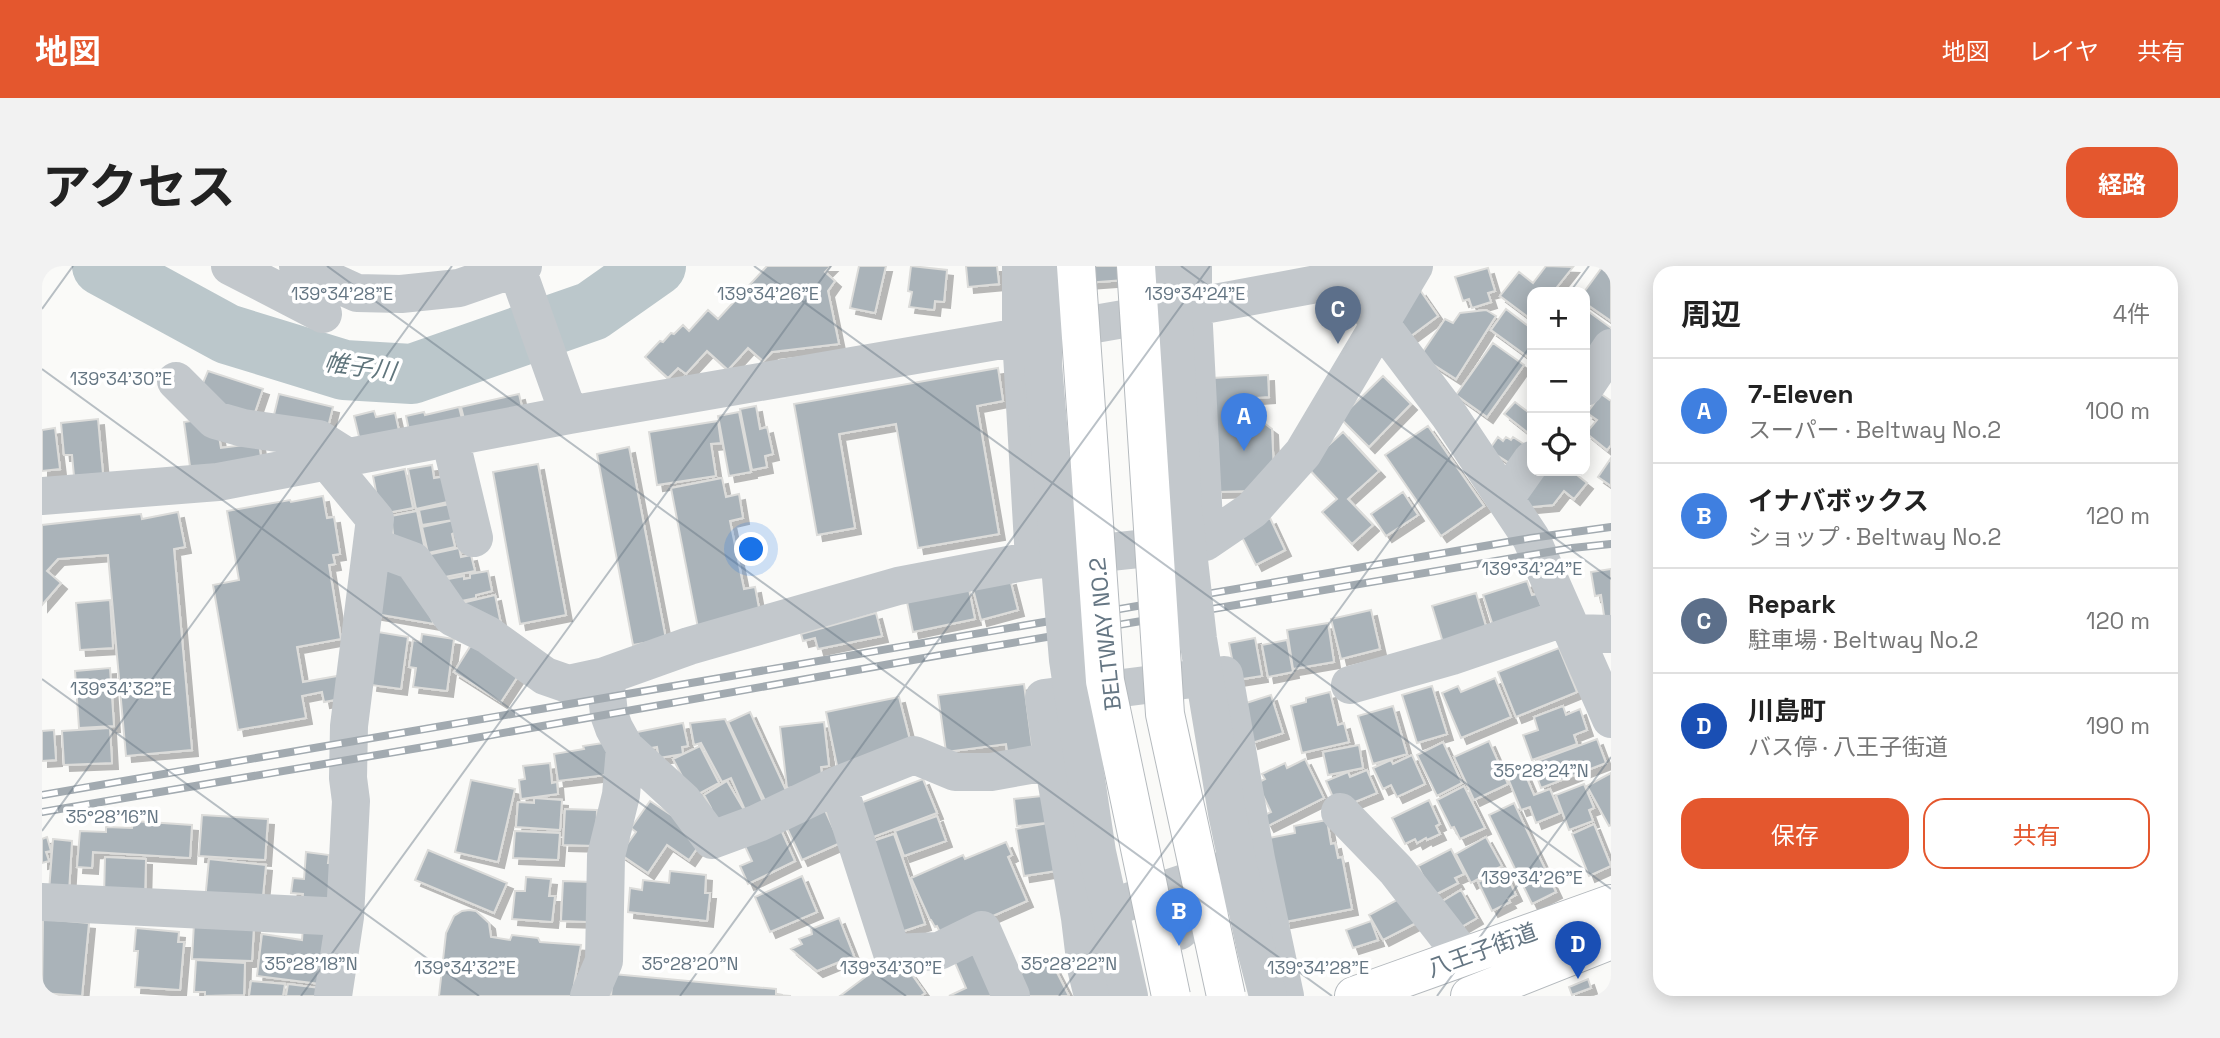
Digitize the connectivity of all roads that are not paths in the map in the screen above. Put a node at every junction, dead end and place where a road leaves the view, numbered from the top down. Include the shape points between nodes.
1 (230, 266) edge
2 (298, 266) edge
3 (1021, 266) edge
4 (1043, 266) edge
5 (1076, 266) edge
6 (1136, 266) edge
7 (1171, 266) edge
8 (1193, 266) edge
9 (1414, 266) edge
10 (521, 276) edge
11 (1346, 277) junction
12 (1193, 307) junction
13 (323, 314) dead end
14 (1380, 325) junction
15 (1021, 337) junction
16 (176, 381) dead end
17 (564, 401) junction
18 (450, 438) junction
19 (338, 460) junction
20 (1527, 467) edge
21 (42, 496) edge
22 (1506, 497) junction
23 (474, 538) dead end
24 (1205, 542) junction
25 (372, 546) junction
26 (1034, 560) junction
27 (1570, 625) junction
28 (1611, 634) edge
29 (605, 676) junction
30 (1350, 685) dead end
31 (1611, 719) edge
32 (625, 748) junction
33 (1053, 761) junction
34 (838, 785) junction
35 (1340, 812) dead end
36 (1256, 859) junction
37 (42, 902) edge
38 (1611, 904) edge
39 (345, 917) junction
40 (1080, 918) junction
41 (1611, 940) edge
42 (1464, 956) junction
43 (1092, 987) edge
44 (1273, 993) edge
45 (333, 996) edge
46 (589, 996) edge
47 (1012, 996) edge
48 (1129, 996) edge
49 (1171, 996) edge
50 (1226, 996) edge
51 (1354, 996) edge
52 (1470, 996) edge

1 - 13 street
2 - 10 street via 358,293 459,288
3 - 15 street
4 - 48 street, bridge via 1044,364 1068,660 1097,852
5 - 49 main road, BELTWAY NO.2, bridge via 1105,681
6 - 50 main road, bridge via 1166,714
7 - 44 street, bridge via 1183,508 1198,639 1227,813
8 - 12 street
9 - 11 street
9 - 14 street
10 - 17 street
11 - 12 street
11 - 14 street
12 - 15 street
12 - 24 street
14 - 22 street
14 - 24 street via 1303,453 1252,510
15 - 17 street
15 - 26 street
16 - 19 street via 215,420 319,439
17 - 18 street
18 - 19 street
18 - 23 street
19 - 21 street via 218,482
19 - 25 street via 375,519
20 - 22 street
22 - 27 street via 1539,554
24 - 26 street
25 - 29 street via 413,561 452,617 488,635 545,676 568,684
25 - 39 street via 349,726 351,801
26 - 29 street via 898,586 689,646
27 - 28 street
27 - 30 street
27 - 31 street
29 - 32 street via 609,714
32 - 34 street via 683,801 712,840
32 - 46 street via 621,794 606,856 604,961
33 - 34 street via 991,772 955,772 914,755
33 - 36 street via 1044,698 1224,675
33 - 40 street
34 - 47 street via 892,953 939,951 982,930
35 - 42 street via 1396,870
36 - 40 street
36 - 44 street
37 - 39 street
38 - 42 main road, 八王子街道
39 - 45 street
40 - 43 street
41 - 52 main road, 八王子街道
42 - 51 main road, 八王子街道
43 - 44 street, bridge via 1091,947 1108,926 1117,920 1179,930 1223,892 1236,890 1266,912 1273,923 1284,968

